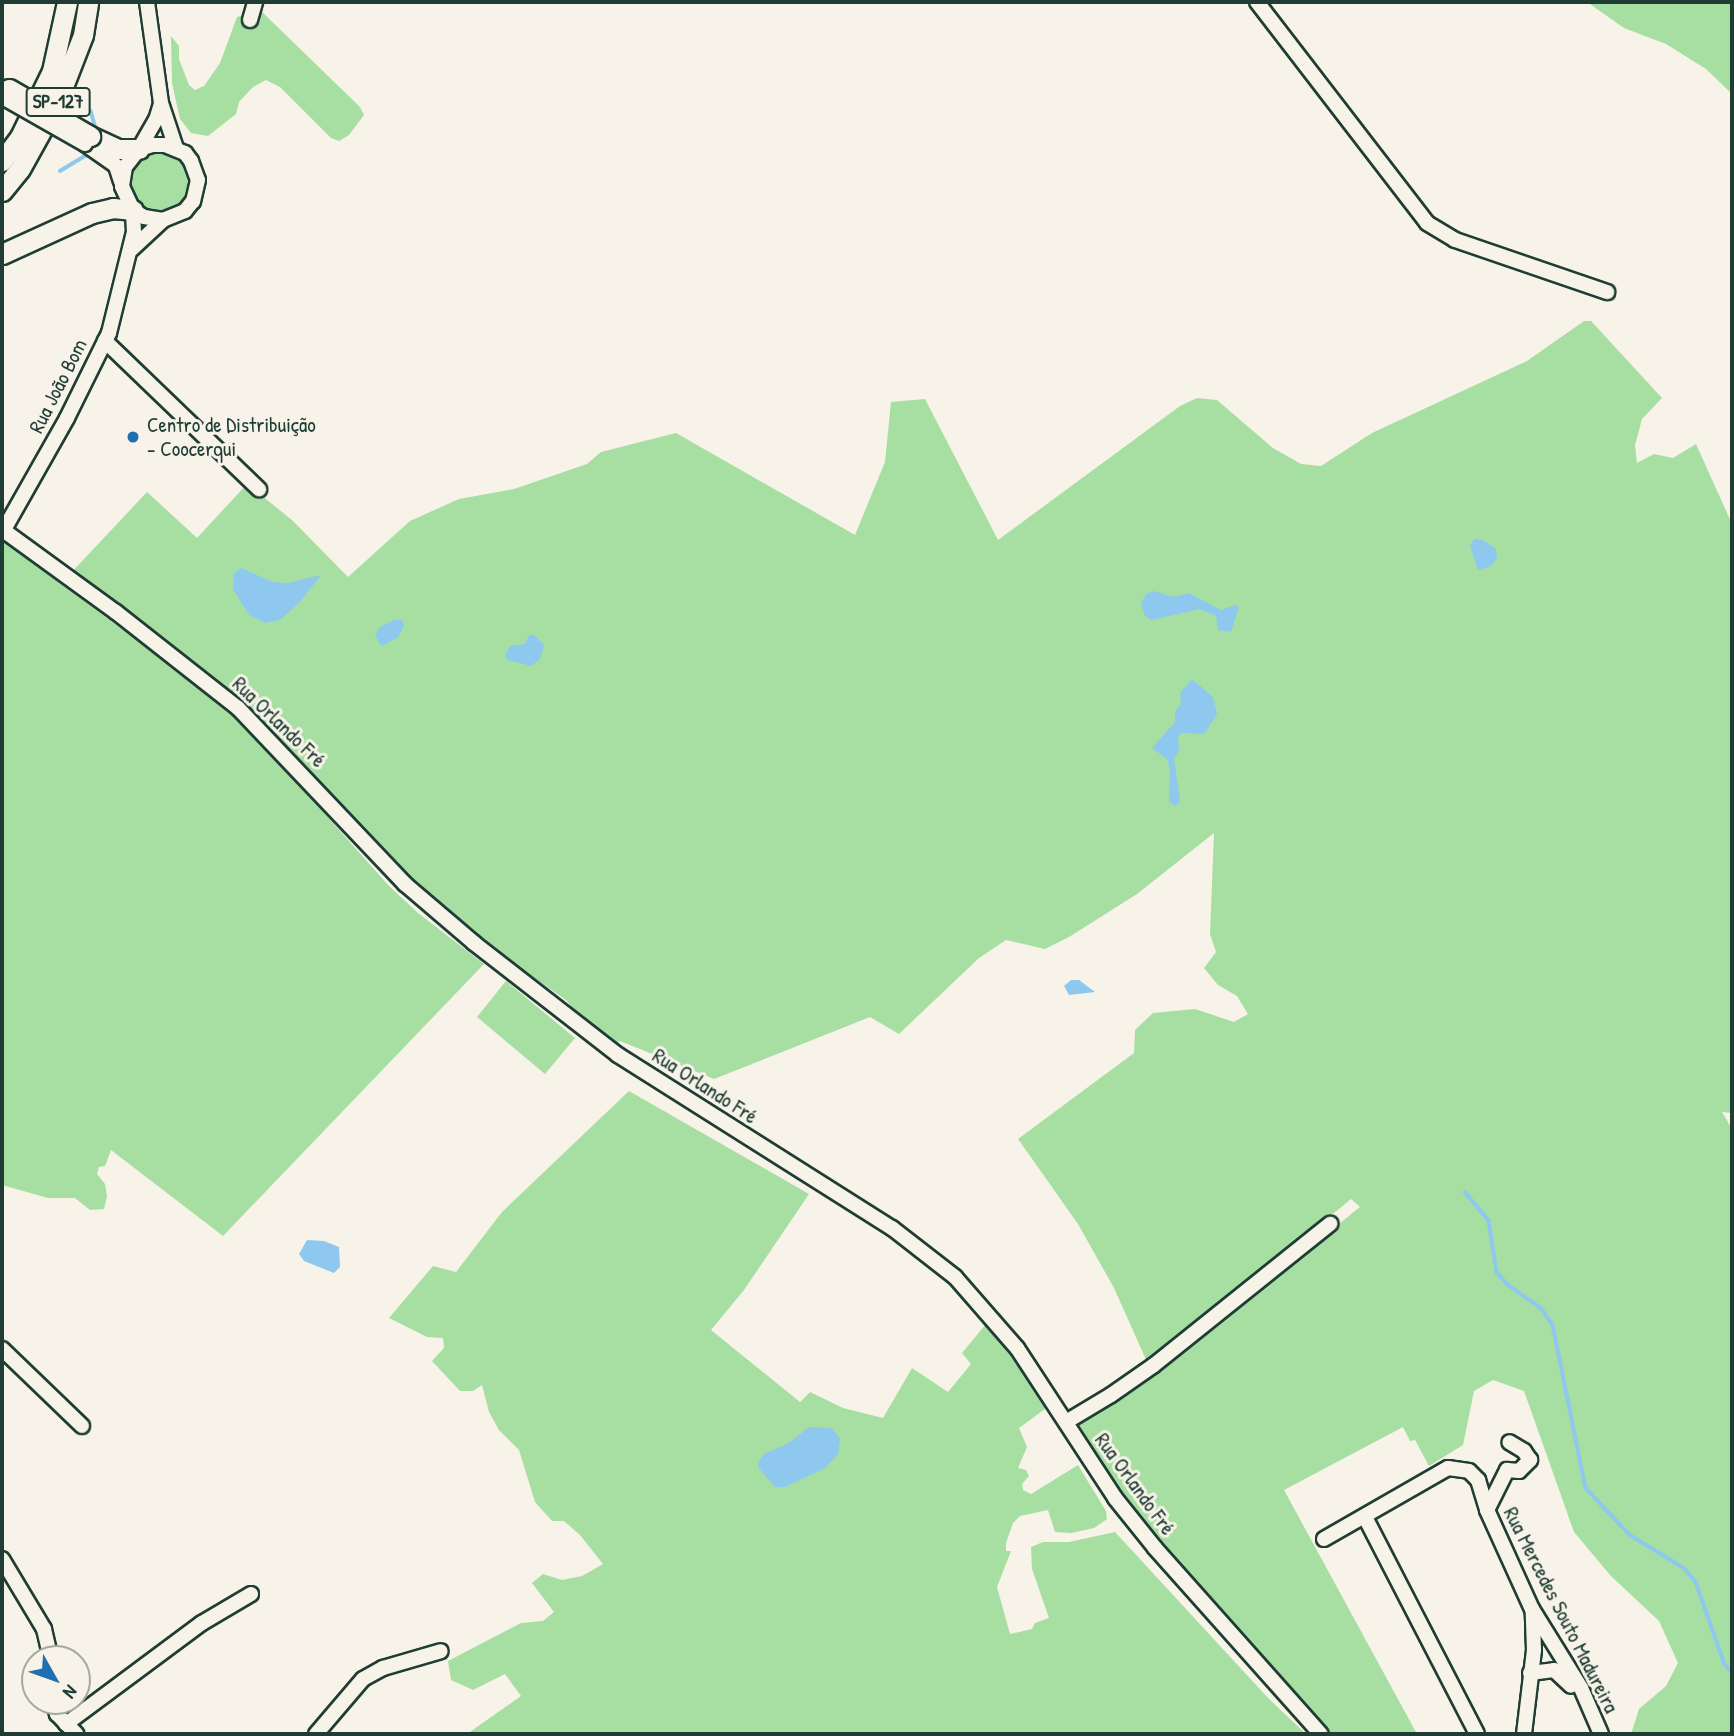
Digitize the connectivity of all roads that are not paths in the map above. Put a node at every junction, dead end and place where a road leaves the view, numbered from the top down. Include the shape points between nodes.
1 (57, 2) edge
2 (67, 2) edge
3 (88, 2) edge
4 (147, 2) edge
5 (255, 2) edge
6 (1257, 2) edge
7 (250, 20) dead end
8 (62, 33) junction
9 (4, 93) edge
10 (161, 103) junction
11 (91, 144) junction
12 (176, 148) junction
13 (139, 149) junction
14 (2, 161) edge
15 (122, 186) junction
16 (2, 191) edge
17 (132, 210) junction
18 (163, 220) junction
19 (132, 250) junction
20 (2, 254) edge
21 (1607, 292) dead end
22 (106, 341) junction
23 (259, 489) dead end
24 (3, 531) edge
25 (1330, 1224) dead end
26 (2, 1349) edge
27 (1066, 1422) junction
28 (82, 1426) dead end
29 (1509, 1442) dead end
30 (1487, 1510) junction
31 (1365, 1517) junction
32 (1324, 1539) dead end
33 (2, 1559) edge
34 (251, 1594) dead end
35 (1532, 1609) junction
36 (48, 1645) edge
37 (441, 1651) dead end
38 (1530, 1673) junction
39 (1459, 1695) junction
40 (1530, 1697) junction
41 (71, 1729) edge
42 (1598, 1729) edge
43 (316, 1734) edge
44 (1321, 1734) edge
45 (1477, 1734) edge
46 (1485, 1734) edge
47 (1514, 1734) edge
48 (1524, 1734) edge

1 - 8 highway
2 - 8 highway, SP-127
3 - 16 highway, SP-127 via 83,35 57,102 20,169
4 - 10 street
5 - 7 street
6 - 21 street via 1427,223 1455,240
8 - 14 highway, SP-127 via 43,90 20,137
9 - 11 highway, bridge
10 - 12 street
10 - 13 street
11 - 13 highway
11 - 15 street via 116,166
12 - 13 street via 153,145
12 - 18 street via 196,170 197,190 185,211
13 - 15 street via 125,167
15 - 17 street
17 - 18 street
17 - 19 street
17 - 20 highway via 92,213
18 - 19 street
19 - 22 street, Rua João Bom
22 - 23 street
22 - 24 street, Rua João Bom
24 - 27 street, Rua Orlando Fré via 238,708 405,884 474,943 618,1055 892,1228 955,1277 1017,1348
25 - 27 street via 1149,1368
26 - 28 street
27 - 44 street, Rua Orlando Fré via 1115,1498 1155,1548
29 - 30 street via 1530,1460 1519,1471 1507,1470
30 - 31 street, Rua Mercedes Souto Madureira via 1478,1480 1465,1469 1448,1468
30 - 35 street, Rua Mercedes Souto Madureira
31 - 32 street
31 - 39 street
33 - 36 street via 44,1629
34 - 41 street via 202,1623
35 - 38 street
35 - 42 street, Rua Mercedes Souto Madureira via 1581,1688
37 - 43 street via 383,1668 363,1679
38 - 40 street
38 - 42 street via 1542,1669 1561,1674
39 - 45 street
39 - 46 street
40 - 47 street
40 - 48 street

